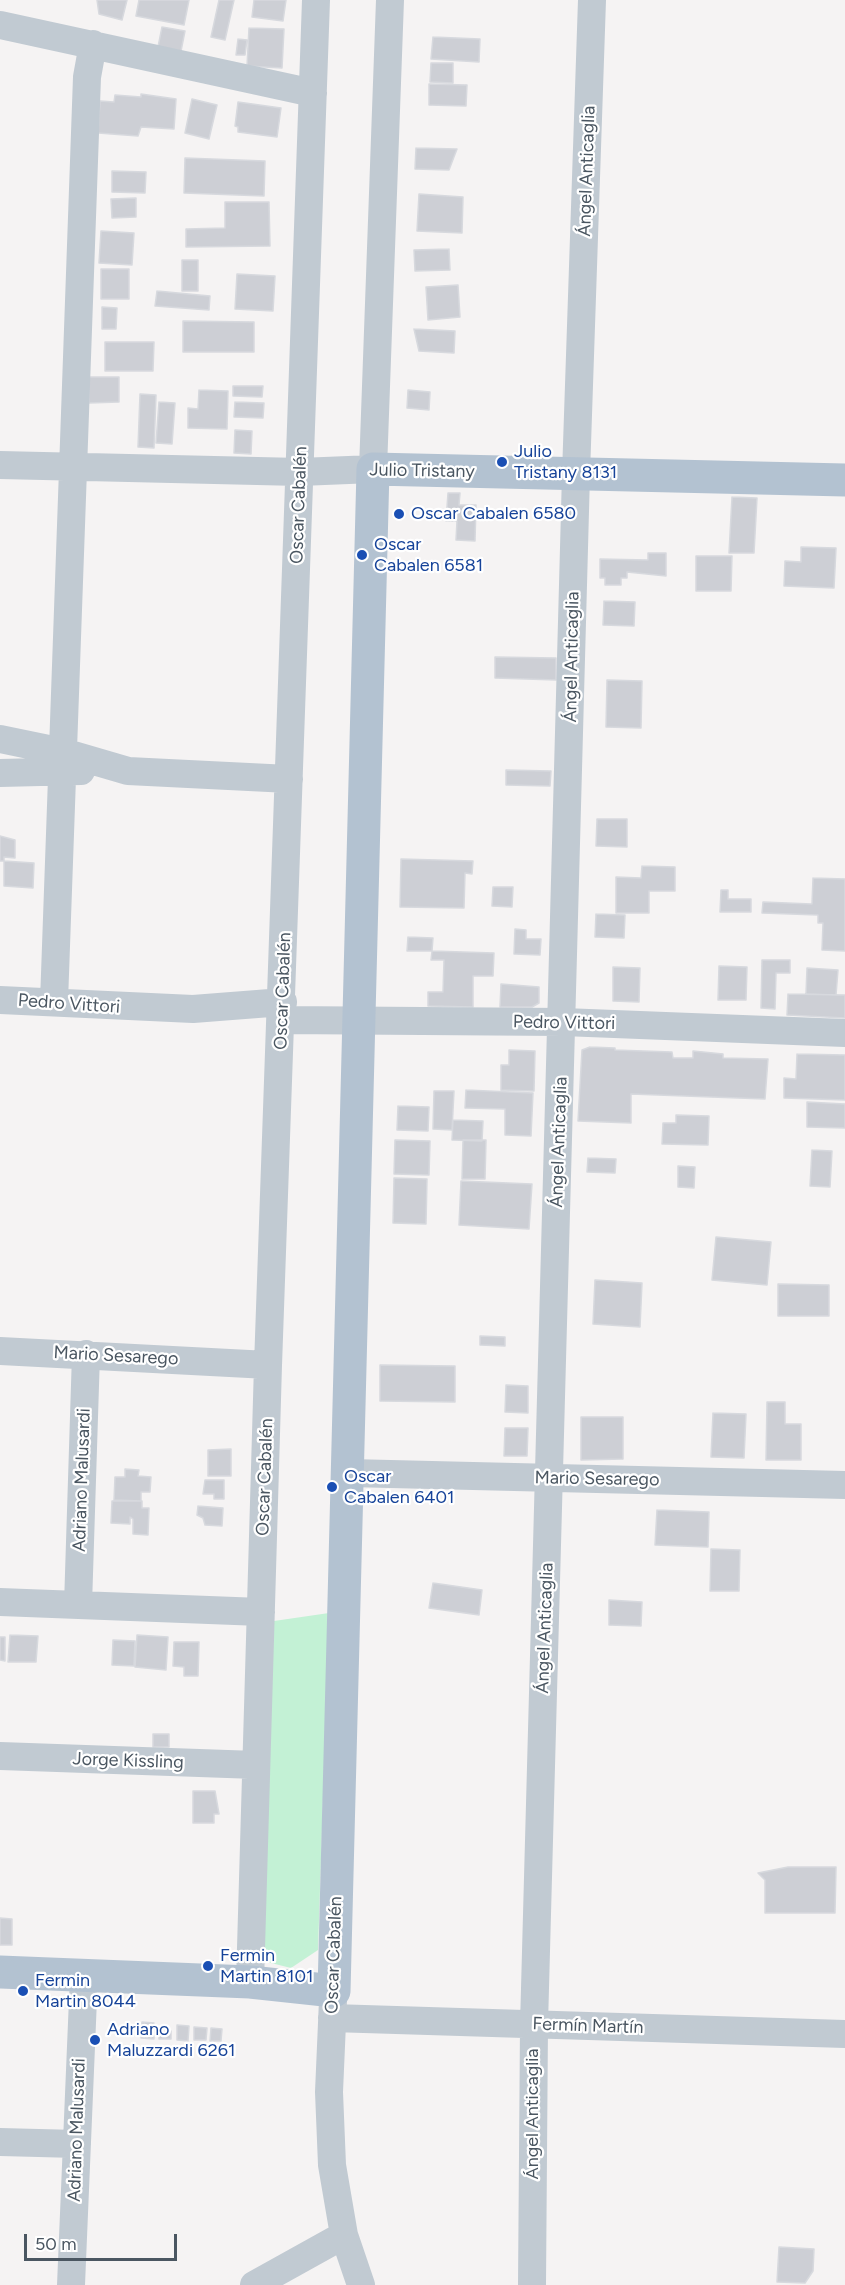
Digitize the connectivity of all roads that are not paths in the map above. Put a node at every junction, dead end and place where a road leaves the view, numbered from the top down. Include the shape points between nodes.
1 (316, 0) edge
2 (390, 0) edge
3 (592, 0) edge
4 (0, 25) edge
5 (93, 44) junction
6 (313, 93) junction
7 (0, 465) edge
8 (75, 467) junction
9 (373, 469) junction
10 (300, 472) junction
11 (576, 474) junction
12 (845, 480) edge
13 (0, 739) edge
14 (62, 761) junction
15 (0, 773) edge
16 (289, 779) junction
17 (0, 1000) edge
18 (54, 1002) junction
19 (282, 1011) junction
20 (360, 1020) junction
21 (562, 1022) junction
22 (845, 1033) edge
23 (0, 1351) edge
24 (86, 1354) junction
25 (268, 1365) junction
26 (349, 1473) junction
27 (549, 1479) junction
28 (845, 1485) edge
29 (0, 1602) edge
30 (78, 1605) junction
31 (261, 1612) junction
32 (0, 1756) edge
33 (256, 1765) junction
34 (0, 1972) edge
35 (84, 1975) junction
36 (250, 1982) junction
37 (333, 2005) junction
38 (534, 2025) junction
39 (845, 2034) edge
40 (0, 2142) edge
41 (77, 2144) junction
42 (344, 2235) junction
43 (71, 2285) edge
44 (254, 2285) edge
45 (361, 2285) edge
46 (532, 2285) edge

1 - 6 street, Oscar Cabalén
2 - 9 street
3 - 11 street, Ángel Anticaglia
4 - 5 street
5 - 6 street
5 - 8 street via 87,76
6 - 10 street, Oscar Cabalén
7 - 8 street, Julio Tristany
8 - 10 street, Julio Tristany
8 - 14 street
9 - 10 street, Julio Tristany
9 - 11 main road, Julio Tristany
9 - 20 main road, Oscar Cabalén
10 - 16 street, Oscar Cabalén
11 - 12 main road, Julio Tristany
11 - 21 street, Ángel Anticaglia
13 - 14 street
14 - 15 street
14 - 16 street via 128,771
14 - 18 street
16 - 19 street, Oscar Cabalén
17 - 18 street, Pedro Vittori
18 - 19 street, Pedro Vittori
19 - 20 street, Pedro Vittori
19 - 25 street, Oscar Cabalén
20 - 21 street, Pedro Vittori
20 - 26 main road, Oscar Cabalén
21 - 22 street, Pedro Vittori
21 - 27 street, Ángel Anticaglia
23 - 24 street, Mario Sesarego
24 - 25 street, Mario Sesarego
24 - 30 street, Adriano Malusardi
25 - 31 street, Oscar Cabalén
26 - 27 street, Mario Sesarego
26 - 37 main road, Oscar Cabalén
27 - 28 street, Mario Sesarego
27 - 38 street, Ángel Anticaglia
29 - 30 street
30 - 31 street
31 - 33 street, Oscar Cabalén
32 - 33 street, Jorge Kissling
33 - 36 street, Oscar Cabalén
34 - 35 main road, Fermín Martín
35 - 36 main road, Fermín Martín
35 - 41 street, Adriano Malusardi
36 - 37 main road, Fermín Martín
37 - 38 street, Fermín Martín
37 - 42 street, Oscar Cabalén via 329,2092 332,2165
38 - 39 street, Fermín Martín
38 - 46 street, Ángel Anticaglia
40 - 41 street
41 - 43 street, Adriano Malusardi
42 - 44 street
42 - 45 street, Oscar Cabalén

